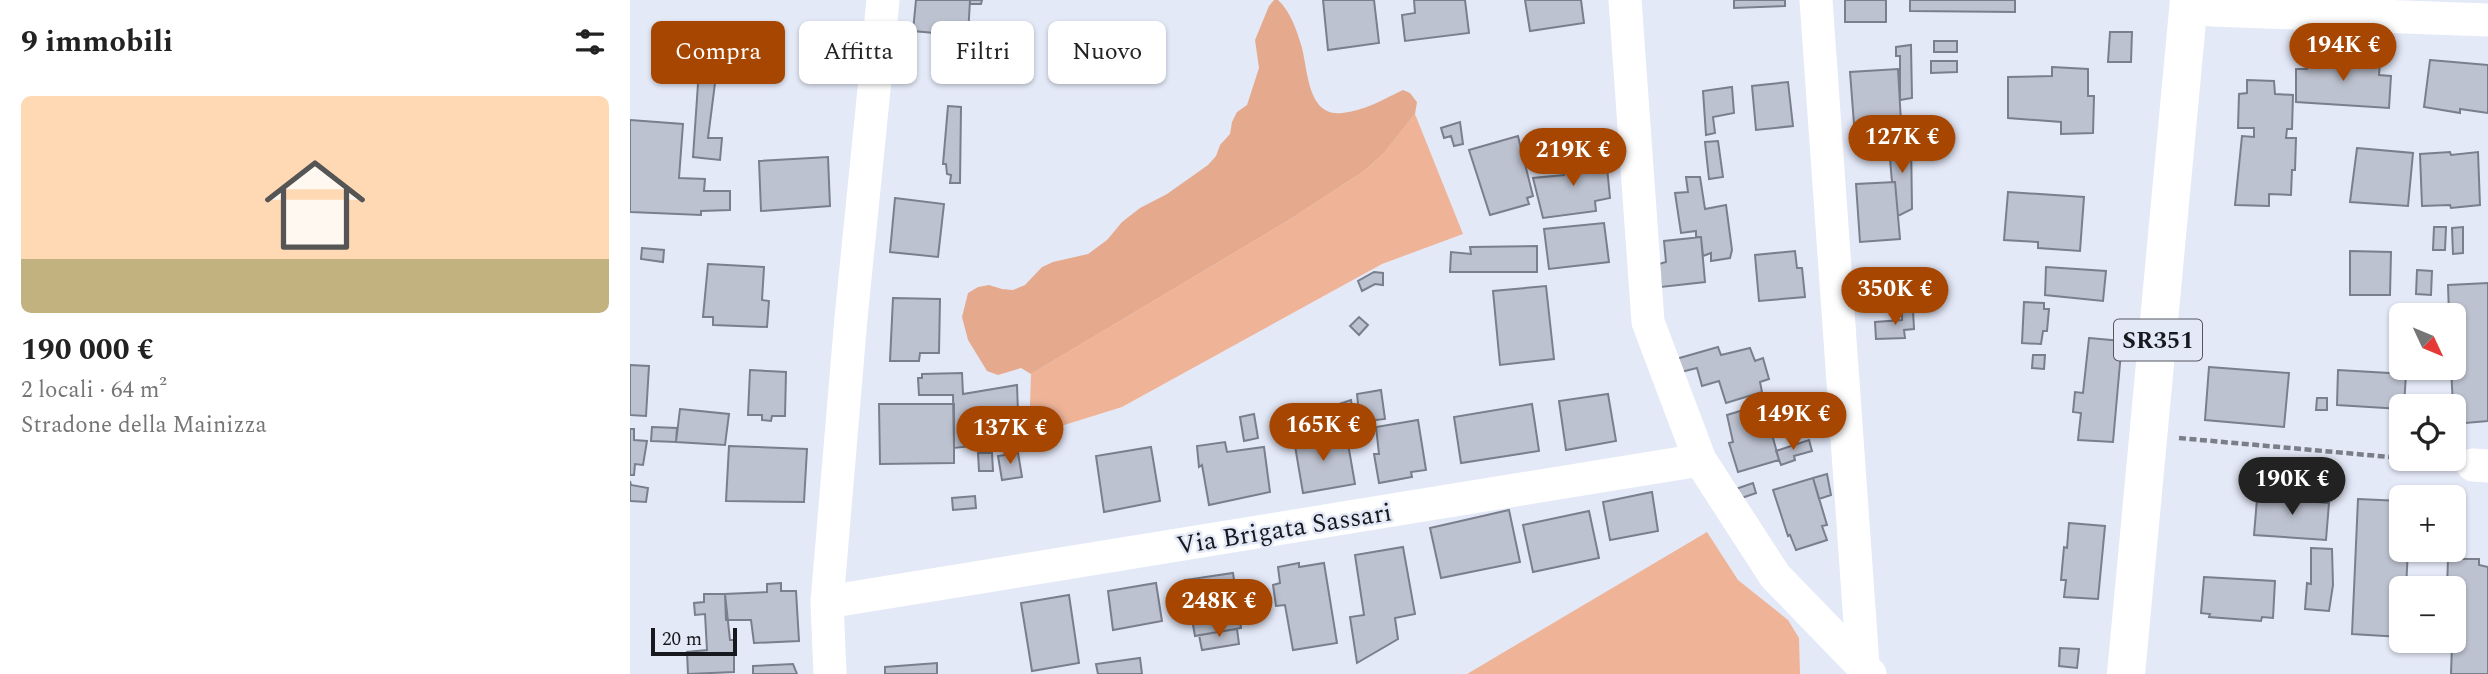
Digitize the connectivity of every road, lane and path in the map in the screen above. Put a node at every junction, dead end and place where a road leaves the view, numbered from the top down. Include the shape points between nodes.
1 (883, 0) edge
2 (1625, 0) edge
3 (1816, 0) edge
4 (2189, 3) edge
5 (2488, 20) edge
6 (2149, 436) junction
7 (2389, 457) edge
8 (1700, 460) junction
9 (827, 602) junction
10 (1866, 669) edge
11 (830, 674) edge
12 (2126, 674) edge

1 - 9 street
2 - 8 street via 1648,322
3 - 10 street
4 - 5 street via 2211,10
4 - 6 main road, SR351
6 - 7 path
6 - 12 main road, SR351
8 - 9 street, Via Brigata Sassari
8 - 10 street via 1775,576
9 - 11 street

